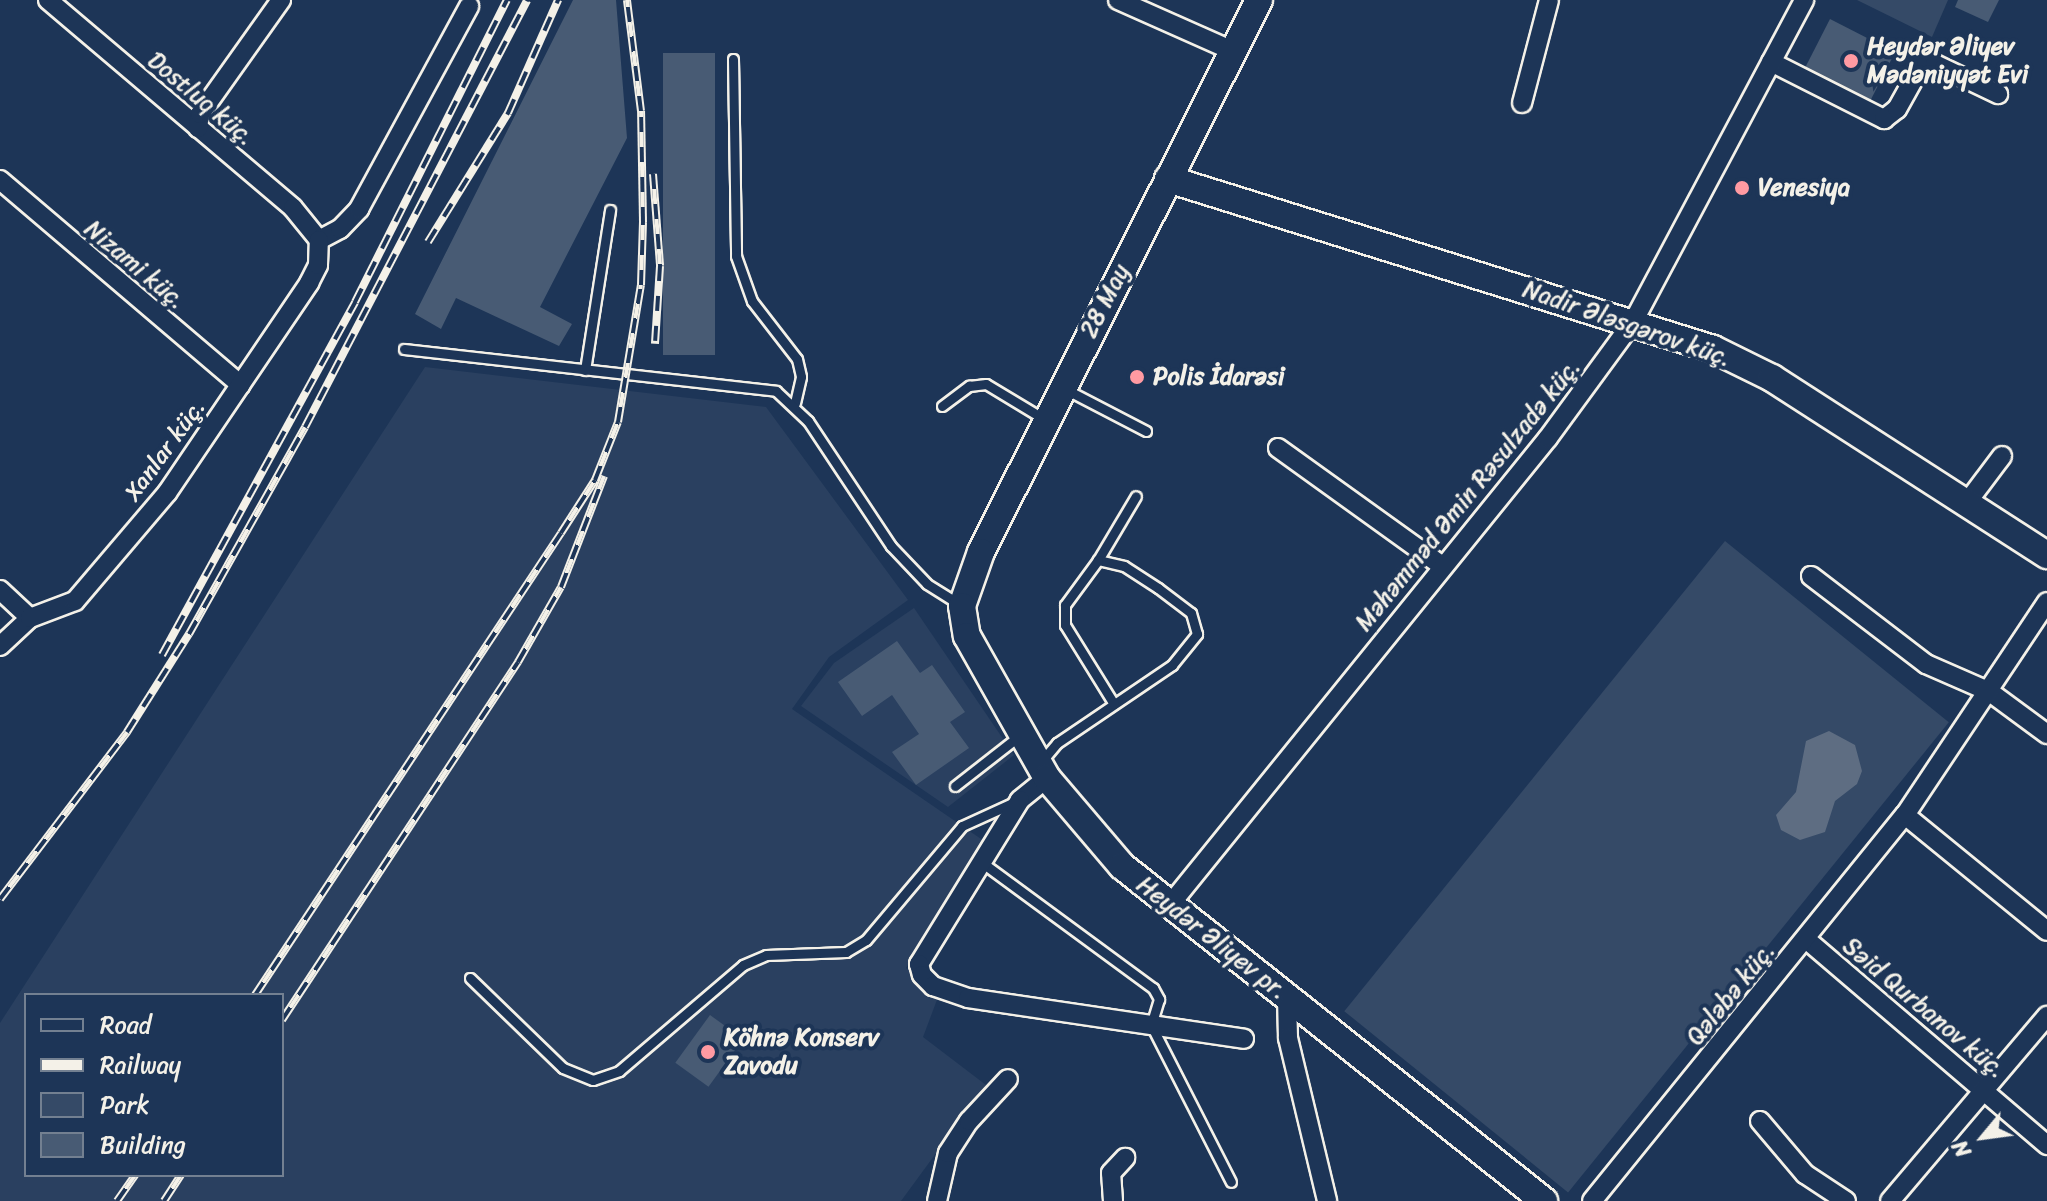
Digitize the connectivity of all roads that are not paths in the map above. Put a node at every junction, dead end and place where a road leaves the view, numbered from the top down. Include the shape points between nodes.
1 (48, 0) edge
2 (281, 0) edge
3 (1118, 0) edge
4 (1259, 0) edge
5 (1549, 0) edge
6 (1804, 0) edge
7 (469, 6) dead end
8 (1233, 51) junction
9 (733, 59) dead end
10 (1771, 62) junction
11 (1998, 94) dead end
12 (1522, 103) dead end
13 (198, 128) junction
14 (1168, 179) junction
15 (0, 180) edge
16 (610, 210) dead end
17 (319, 240) junction
18 (1633, 322) junction
19 (404, 349) dead end
20 (585, 370) junction
21 (241, 385) junction
22 (1061, 387) junction
23 (795, 403) junction
24 (942, 406) dead end
25 (1044, 419) junction
26 (1146, 431) dead end
27 (1278, 448) dead end
28 (2002, 456) dead end
29 (1136, 496) dead end
30 (1966, 504) junction
31 (2047, 555) edge
32 (1098, 560) junction
33 (1442, 566) junction
34 (1811, 576) dead end
35 (0, 590) edge
36 (2047, 602) edge
37 (962, 606) junction
38 (30, 618) junction
39 (0, 646) edge
40 (1990, 692) junction
41 (1114, 704) junction
42 (2047, 734) edge
43 (1019, 736) junction
44 (1043, 771) junction
45 (955, 786) dead end
46 (1020, 800) junction
47 (1905, 815) junction
48 (984, 864) junction
49 (1169, 906) junction
50 (2047, 931) edge
51 (1807, 940) junction
52 (470, 978) dead end
53 (1287, 997) junction
54 (2047, 1016) edge
55 (1151, 1025) junction
56 (1244, 1039) dead end
57 (1008, 1079) dead end
58 (1983, 1090) junction
59 (1760, 1121) dead end
60 (2047, 1145) edge
61 (1125, 1158) dead end
62 (1231, 1182) dead end
63 (1834, 1199) edge
64 (941, 1200) edge
65 (1541, 1200) edge
66 (1113, 1201) edge
67 (1327, 1201) edge
68 (1592, 1201) edge
69 (1890, 1201) edge

1 - 13 street, Dostluq küç.
2 - 13 street via 200,114
3 - 8 street
4 - 8 main road, 28 May
5 - 12 street
6 - 10 street, Məhəmməd Əmin Rəsulzadə küç.
7 - 17 street via 359,209 340,229
8 - 14 main road, 28 May
9 - 23 lane via 736,256 752,301 797,359 801,377
10 - 11 street via 1884,119 1897,109 1921,66 1935,64
10 - 18 street, Məhəmməd Əmin Rəsulzadə küç.
13 - 17 street, Dostluq küç. via 293,208
14 - 18 main road, Nadir Ələsgərov küç.
14 - 22 main road, 28 May
15 - 21 street, Nizami küç.
16 - 20 lane
17 - 21 street, Xanlar küç. via 318,265 309,283
18 - 30 main road, Nadir Ələsgərov küç. via 1713,349 1772,378
18 - 33 street, Məhəmməd Əmin Rəsulzadə küç. via 1548,438
19 - 20 lane
20 - 23 lane via 750,384
21 - 38 street, Xanlar küç. via 167,493 75,601
22 - 25 main road, 28 May
22 - 26 lane
23 - 37 lane via 891,546 927,584
24 - 25 lane via 969,386 986,384
25 - 37 main road, 28 May via 976,562
27 - 33 street
28 - 30 street
29 - 32 lane
30 - 31 main road, Nadir Ələsgərov küç.
32 - 41 lane via 1065,605 1065,625
32 - 41 lane via 1124,566 1158,588 1191,613 1197,634 1172,665
33 - 49 street, Məhəmməd Əmin Rəsulzadə küç.
34 - 40 street via 1926,664
35 - 38 street
36 - 40 street, Qələbə küç.
37 - 43 main road, Heydər Əliyev pr. via 967,636
38 - 39 street, Xanlar küç.
40 - 42 street
40 - 47 street, Qələbə küç.
41 - 44 lane via 1057,743
43 - 44 main road, Heydər Əliyev pr.
43 - 45 lane
44 - 46 street
44 - 49 main road, Heydər Əliyev pr. via 1099,843
46 - 48 street
46 - 52 lane via 962,826 866,940 846,952 766,955 743,965 619,1071 593,1080 563,1068
47 - 50 street
47 - 51 street, Qələbə küç.
48 - 55 lane via 1153,988 1159,999
48 - 55 street via 919,964 933,986 968,998
49 - 53 main road, Heydər Əliyev pr.
51 - 58 street, Səid Qurbanov küç.
51 - 68 street, Qələbə küç.
53 - 65 main road, Heydər Əliyev pr.
53 - 67 street via 1288,1038
54 - 58 street
55 - 56 street
55 - 62 lane
57 - 64 street via 948,1153
58 - 60 street, Səid Qurbanov küç.
58 - 69 street
59 - 63 street
61 - 66 street via 1111,1173

